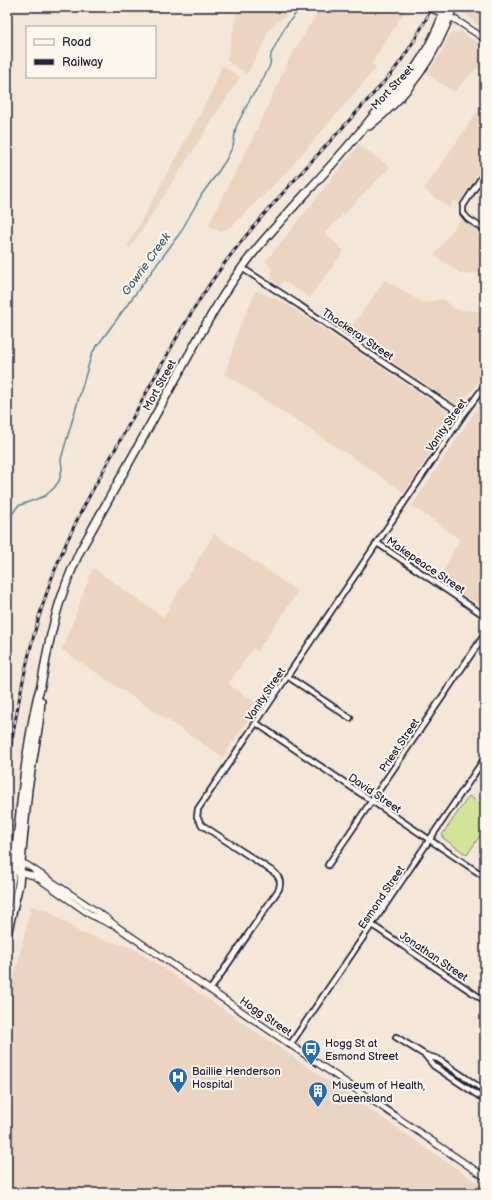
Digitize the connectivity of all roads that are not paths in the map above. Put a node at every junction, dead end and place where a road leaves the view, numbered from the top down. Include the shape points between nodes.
1 (428, 7) edge
2 (453, 7) edge
3 (447, 12) edge
4 (485, 39) edge
5 (485, 172) edge
6 (485, 230) edge
7 (242, 268) junction
8 (485, 385) edge
9 (463, 415) junction
10 (377, 543) junction
11 (485, 616) edge
12 (485, 634) edge
13 (287, 676) junction
14 (350, 718) dead end
15 (256, 723) junction
16 (485, 758) edge
17 (372, 802) junction
18 (430, 840) junction
19 (15, 861) edge
20 (328, 865) dead end
21 (15, 871) edge
22 (485, 877) edge
23 (7, 903) edge
24 (372, 925) junction
25 (116, 926) junction
26 (7, 935) edge
27 (210, 990) junction
28 (485, 1001) edge
29 (396, 1037) dead end
30 (290, 1045) junction
31 (426, 1056) junction
32 (485, 1091) edge
33 (485, 1100) edge
34 (485, 1177) edge

1 - 3 street
2 - 3 main road, Mort Street
3 - 4 street
3 - 7 main road, Mort Street via 434,51 415,80 388,109 360,132
5 - 6 street via 463,206 463,213
7 - 9 street, Thackeray Street
7 - 19 main road, Mort Street via 205,326 80,551 70,574 56,616 37,698 27,755
8 - 9 street, Vanity Street
9 - 10 street, Vanity Street
10 - 11 street, Makepeace Street
10 - 13 street, Vanity Street
12 - 17 street, Priest Street
13 - 14 street
13 - 15 street, Vanity Street
15 - 17 street, David Street
15 - 27 street, Vanity Street via 198,808 197,817 202,825 274,873 281,882 279,889
16 - 18 street, Esmond Street
17 - 18 street, David Street
17 - 20 street, Priest Street
18 - 22 street, David Street
18 - 24 street, Esmond Street
19 - 21 main road, Mort Street
19 - 25 street, Hogg Street via 42,874
21 - 23 main road, Mort Street
21 - 25 street, Hogg Street via 35,876 91,915
21 - 26 main road, Mort Street via 15,905
24 - 28 street, Jonathan Street
24 - 30 street, Esmond Street
25 - 27 street, Hogg Street
27 - 30 street, Hogg Street
29 - 31 street
30 - 34 street, Hogg Street
31 - 32 street via 438,1059
31 - 33 street via 434,1066

